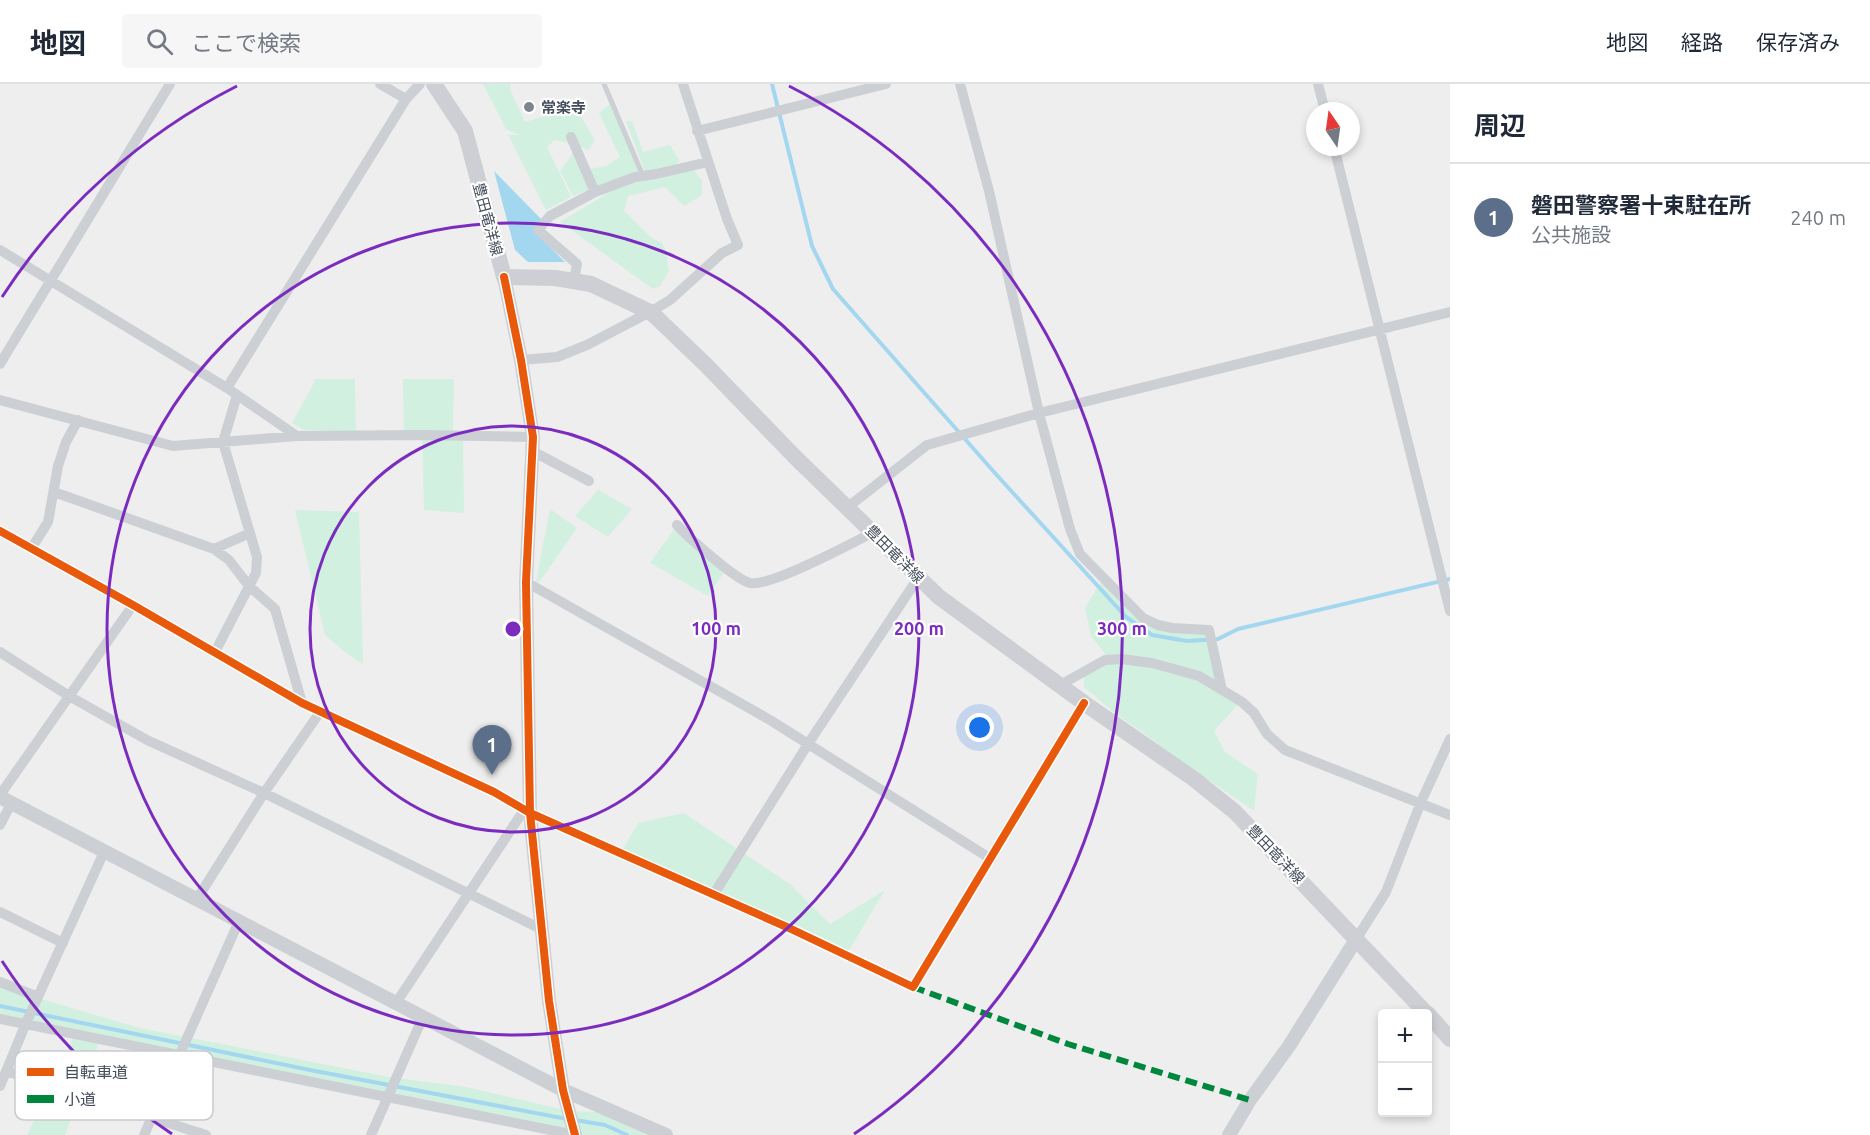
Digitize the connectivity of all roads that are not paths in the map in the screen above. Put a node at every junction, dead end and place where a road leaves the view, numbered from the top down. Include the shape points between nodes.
1 (170, 84) edge
2 (380, 84) edge
3 (604, 84) edge
4 (682, 84) edge
5 (886, 84) edge
6 (960, 84) edge
7 (1318, 84) edge
8 (433, 85) edge
9 (406, 99) junction
10 (1323, 102) edge
11 (697, 131) junction
12 (571, 137) dead end
13 (1336, 156) edge
14 (708, 162) junction
15 (643, 176) junction
16 (595, 192) junction
17 (0, 250) edge
18 (504, 277) junction
19 (574, 281) junction
20 (51, 282) junction
21 (650, 312) junction
22 (1450, 312) edge
23 (1381, 330) junction
24 (521, 360) junction
25 (0, 364) edge
26 (227, 388) junction
27 (237, 394) junction
28 (0, 400) edge
29 (1039, 413) junction
30 (78, 420) junction
31 (297, 436) junction
32 (223, 442) junction
33 (533, 444) junction
34 (589, 481) dead end
35 (54, 492) junction
36 (848, 507) junction
37 (677, 525) dead end
38 (0, 531) edge
39 (874, 532) junction
40 (250, 533) junction
41 (31, 549) junction
42 (214, 549) junction
43 (918, 578) junction
44 (526, 582) junction
45 (249, 586) junction
46 (133, 605) junction
47 (1450, 611) edge
48 (0, 652) edge
49 (215, 652) junction
50 (1059, 685) junction
51 (1222, 690) junction
52 (69, 696) junction
53 (302, 703) junction
54 (1084, 703) junction
55 (320, 712) junction
56 (1450, 739) edge
57 (808, 744) junction
58 (264, 794) junction
59 (4, 799) edge
60 (1421, 802) junction
61 (527, 811) junction
62 (1450, 815) edge
63 (0, 825) edge
64 (104, 852) junction
65 (991, 859) junction
66 (469, 894) junction
67 (714, 894) junction
68 (197, 899) junction
69 (0, 912) edge
70 (239, 921) junction
71 (541, 929) junction
72 (1357, 938) junction
73 (63, 943) junction
74 (0, 982) edge
75 (38, 997) junction
76 (396, 1003) junction
77 (1422, 1009) edge
78 (423, 1017) junction
79 (0, 1018) edge
80 (1432, 1019) edge
81 (26, 1023) junction
82 (1450, 1039) edge
83 (156, 1051) edge
84 (181, 1051) edge
85 (213, 1063) edge
86 (6, 1071) junction
87 (15, 1074) edge
88 (0, 1086) edge
89 (563, 1090) junction
90 (388, 1096) junction
91 (151, 1120) edge
92 (158, 1120) edge
93 (144, 1135) edge
94 (206, 1135) edge
95 (371, 1135) edge
96 (575, 1135) edge
97 (666, 1135) edge
98 (1229, 1135) edge

1 - 20 street
2 - 9 street
3 - 15 lane
4 - 11 street
5 - 11 street
6 - 29 street via 989,191
7 - 10 street
8 - 9 street
8 - 18 main road, 豊田竜洋線 via 465,131
9 - 26 street
11 - 14 street
12 - 16 street
13 - 23 street
14 - 15 street
14 - 21 street via 738,245
15 - 16 street
16 - 19 street via 550,216 538,230 577,264
17 - 20 street
18 - 19 main road, 豊田竜洋線
18 - 24 street
19 - 21 main road, 豊田竜洋線 via 591,284
20 - 25 street
20 - 26 street
21 - 24 street via 557,357
21 - 36 main road, 豊田竜洋線
22 - 23 street
23 - 29 street
23 - 47 street
24 - 33 street
26 - 27 street
27 - 31 street
27 - 32 street
28 - 30 street
29 - 36 street via 927,445
29 - 51 street via 1080,554 1143,618 1158,626 1209,630
30 - 32 street via 172,446
30 - 35 street via 66,442
31 - 32 street
31 - 33 street
32 - 40 street
33 - 34 street
33 - 44 street
35 - 41 street via 48,522
35 - 42 street
36 - 39 main road, 豊田竜洋線
37 - 39 street via 738,577 751,583 811,564
38 - 41 street
39 - 43 main road, 豊田竜洋線
40 - 42 street
40 - 45 street via 257,557 256,573
41 - 46 street
42 - 45 street via 229,560
43 - 50 main road, 豊田竜洋線
43 - 57 street
44 - 57 street
44 - 61 street
45 - 49 street
45 - 53 street via 274,609
46 - 49 street
46 - 52 street
48 - 52 street
49 - 53 street
50 - 51 street via 1105,660 1120,658 1199,675
50 - 54 main road, 豊田竜洋線
51 - 60 street via 1254,713 1267,734 1285,750
52 - 58 street via 147,740
52 - 59 street
53 - 55 street
54 - 65 street
54 - 72 main road, 豊田竜洋線 via 1235,812
55 - 58 street
55 - 61 street
56 - 60 street
57 - 65 street
57 - 67 street
58 - 66 street
58 - 68 street
59 - 63 street
59 - 64 street
60 - 62 street
60 - 72 street via 1386,892
61 - 66 street
61 - 67 street
61 - 71 street
64 - 68 street
64 - 73 street
65 - 67 street via 913,987
66 - 71 street
66 - 76 street
68 - 70 street
69 - 73 street
70 - 76 street
70 - 84 street
71 - 89 street
72 - 77 main road, 豊田竜洋線
72 - 98 street
73 - 75 street
74 - 75 street
75 - 81 street
76 - 78 street
78 - 89 street
78 - 90 street
79 - 81 street
80 - 82 main road, 豊田竜洋線
81 - 83 street
81 - 86 street
85 - 90 street
86 - 87 street
86 - 88 street
89 - 96 street
89 - 97 street
90 - 95 street
90 - 96 street
91 - 93 street
92 - 94 street

